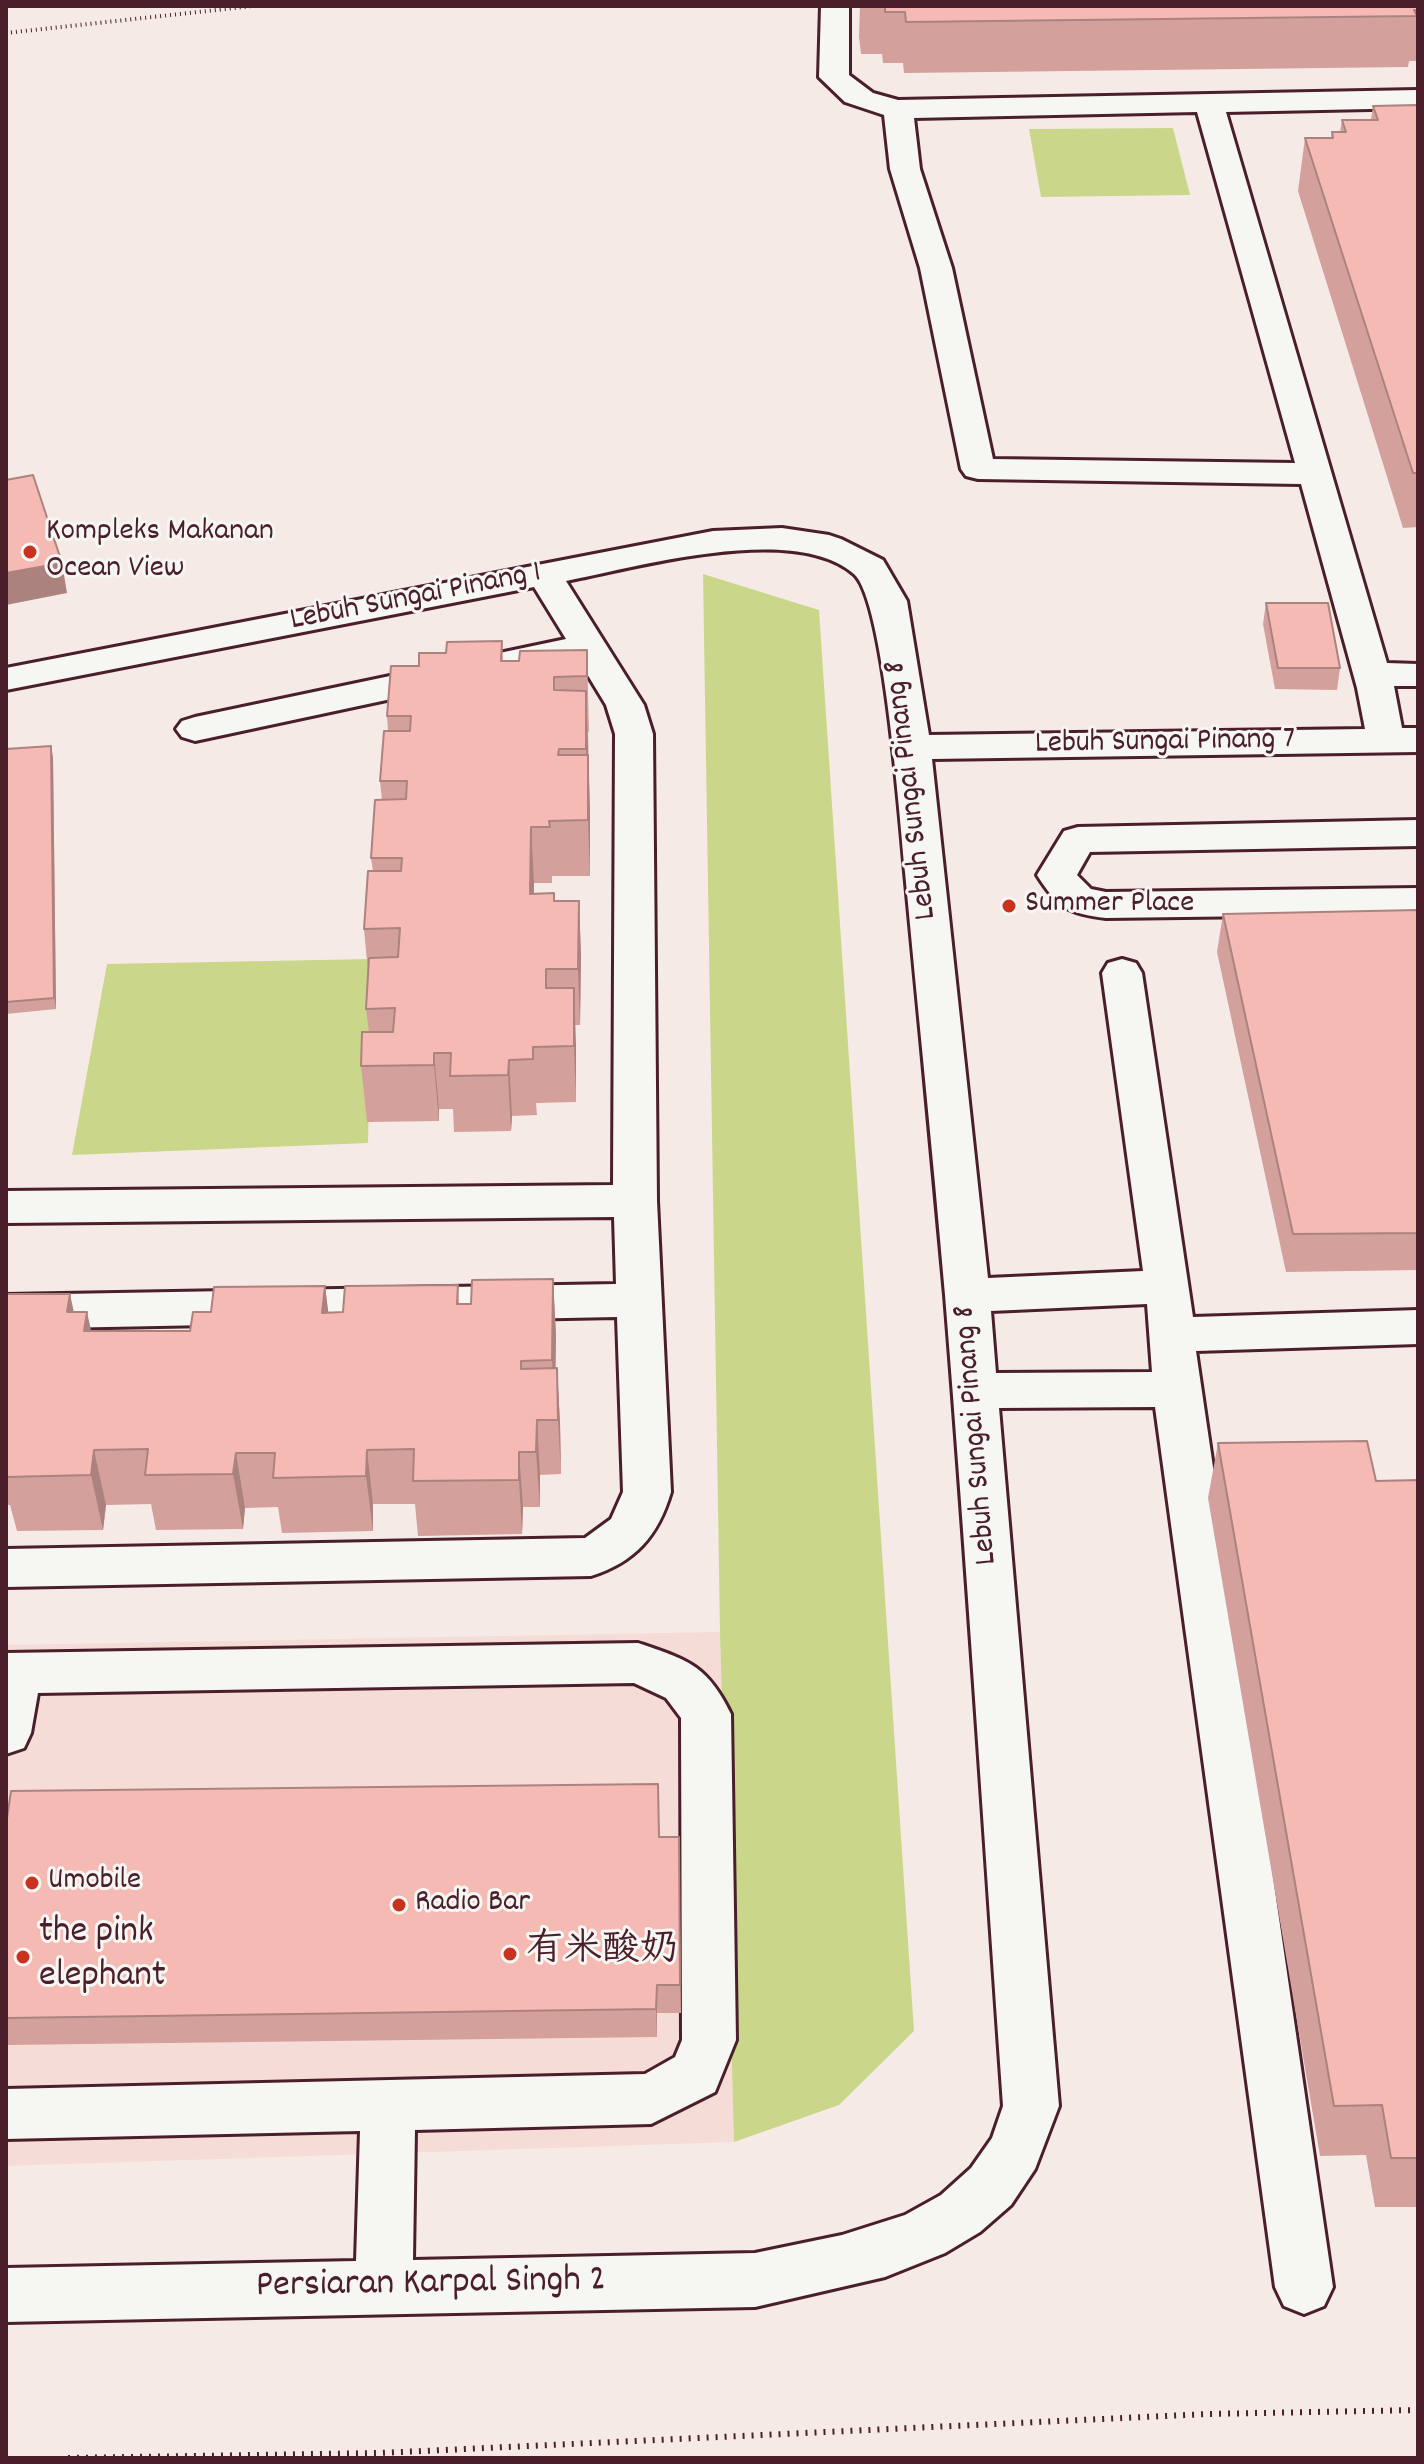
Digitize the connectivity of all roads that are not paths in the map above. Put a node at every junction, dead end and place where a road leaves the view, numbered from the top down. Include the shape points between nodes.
1 (835, 6) edge
2 (1418, 99) edge
3 (1209, 103) junction
4 (898, 109) junction
5 (1314, 474) junction
6 (829, 546) joint
7 (544, 574) junction
8 (588, 646) junction
9 (1372, 674) junction
10 (1418, 675) edge
11 (6, 679) edge
12 (195, 729) dead end
13 (1402, 740) edge
14 (912, 747) junction
15 (1418, 833) edge
16 (1418, 901) edge
17 (1122, 973) dead end
18 (635, 1201) junction
19 (6, 1207) edge
20 (1168, 1287) junction
21 (967, 1295) junction
22 (638, 1300) junction
23 (6, 1312) edge
24 (1418, 1327) edge
25 (1173, 1335) junction
26 (1176, 1389) junction
27 (974, 1391) junction
28 (6, 1568) edge
29 (11, 1673) edge
30 (6, 1733) edge
31 (388, 2107) junction
32 (6, 2114) edge
33 (854, 2259) joint
34 (384, 2287) junction
35 (1304, 2287) dead end
36 (6, 2295) edge

1 - 4 street via 834,77 867,104
2 - 3 street
3 - 4 street
3 - 5 street
4 - 5 street via 905,169 936,268 978,469
5 - 9 street
6 - 7 street, Lebuh Sungai Pinang 1 via 782,539 713,542
6 - 14 street, Lebuh Sungai Pinang 8 via 870,568 889,601
7 - 8 street
7 - 11 street, Lebuh Sungai Pinang 1
8 - 12 street
8 - 18 street via 625,705 634,734
9 - 10 street
9 - 13 street
13 - 14 street, Lebuh Sungai Pinang 7
14 - 21 street, Lebuh Sungai Pinang 8
15 - 16 street via 1078,840 1057,875 1068,893 1086,903 1106,905
17 - 20 street
18 - 19 street
18 - 22 street
20 - 21 street
20 - 25 street
21 - 27 street, Lebuh Sungai Pinang 8
22 - 23 street
22 - 28 street via 647,1492 640,1520 618,1543 591,1557
24 - 25 street
25 - 26 street
26 - 27 street
26 - 35 street
27 - 33 street, Lebuh Sungai Pinang 8 via 1031,2106 1025,2134 1004,2174 974,2205 922,2238
29 - 30 street
29 - 31 street via 638,1663 684,1683 706,1714 709,2040 696,2074 651,2099
31 - 32 street
31 - 34 street
33 - 34 street, Persiaran Karpal Singh 2 via 755,2280
34 - 36 street, Persiaran Karpal Singh 2

